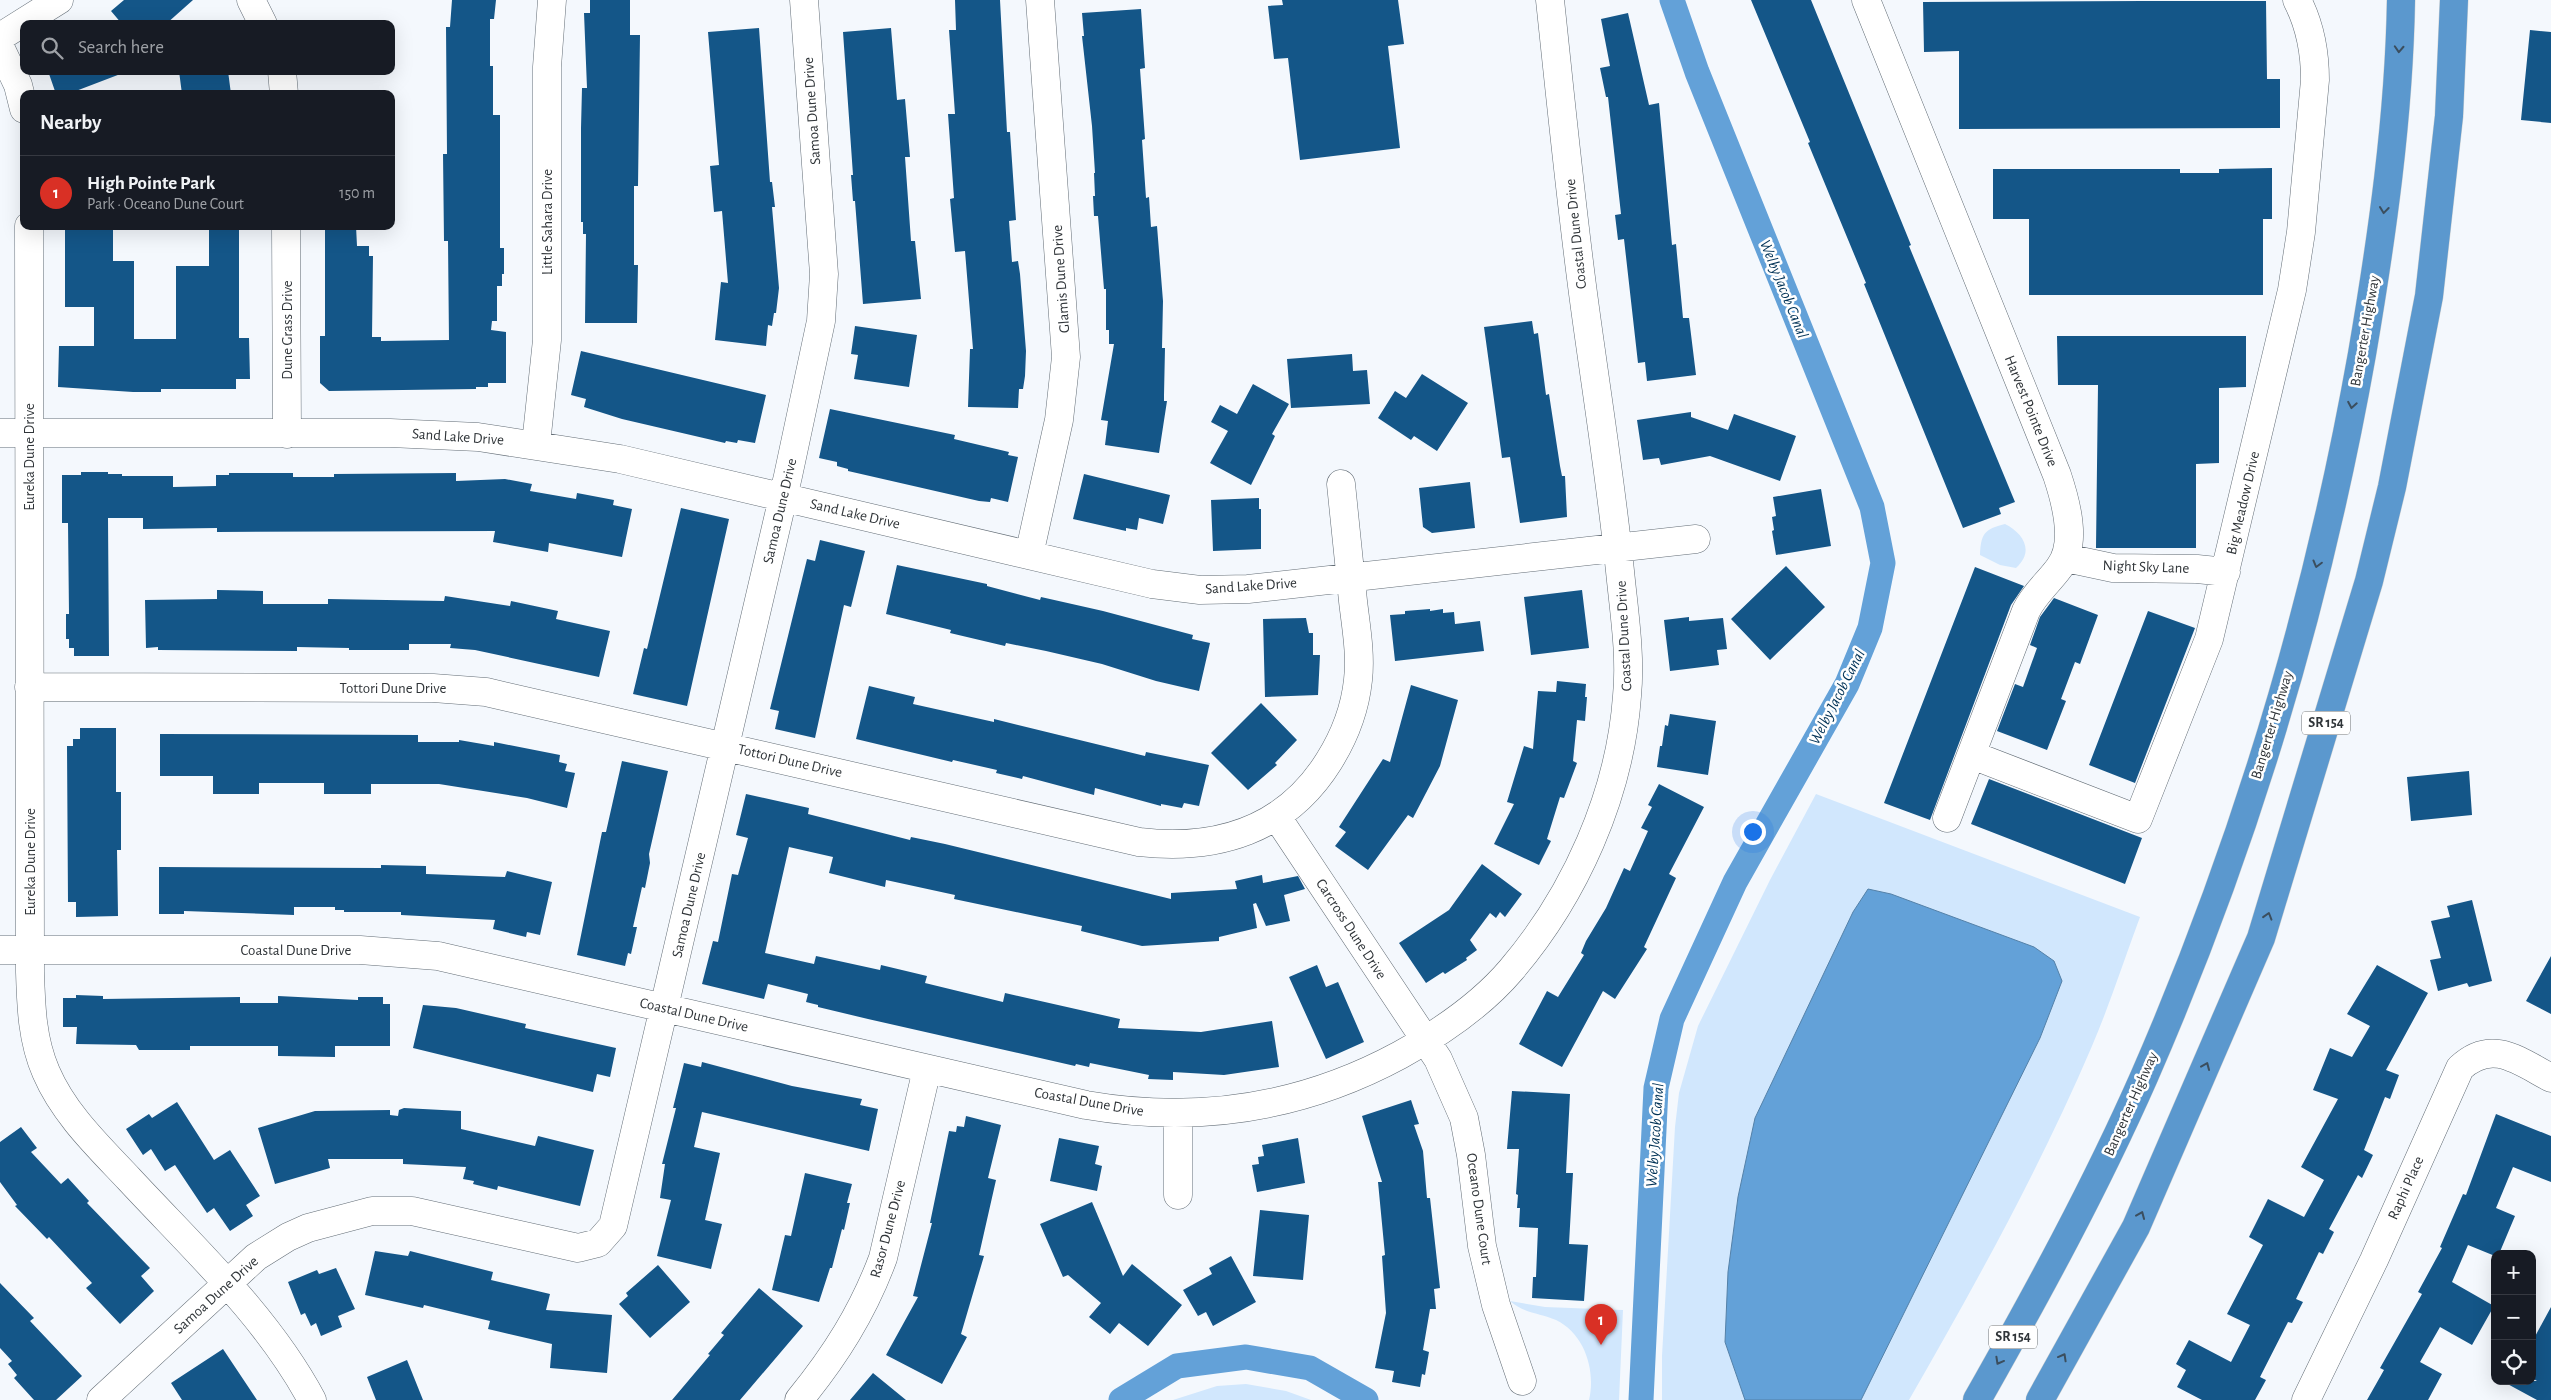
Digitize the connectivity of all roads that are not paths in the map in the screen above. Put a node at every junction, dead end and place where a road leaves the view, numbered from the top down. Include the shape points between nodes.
1 (60, 0) edge
2 (251, 0) edge
3 (552, 0) edge
4 (804, 0) edge
5 (1040, 0) edge
6 (1550, 0) edge
7 (1866, 0) edge
8 (2297, 0) edge
9 (2401, 0) edge
10 (2454, 0) edge
11 (28, 20) edge
12 (260, 20) edge
13 (20, 25) edge
14 (0, 37) edge
15 (0, 47) edge
16 (282, 75) edge
17 (284, 90) edge
18 (20, 93) edge
19 (28, 230) edge
20 (286, 230) edge
21 (0, 433) edge
22 (29, 433) junction
23 (287, 434) junction
24 (536, 444) junction
25 (1341, 484) dead end
26 (782, 498) junction
27 (1696, 539) dead end
28 (1617, 547) junction
29 (1028, 555) junction
30 (2066, 558) junction
31 (2226, 572) junction
32 (1350, 578) junction
33 (29, 687) junction
34 (725, 746) junction
35 (1972, 755) junction
36 (1277, 817) junction
37 (1947, 818) dead end
38 (0, 950) edge
39 (30, 950) junction
40 (665, 1008) junction
41 (1426, 1041) junction
42 (927, 1068) junction
43 (2551, 1078) edge
44 (1178, 1114) junction
45 (1178, 1195) dead end
46 (226, 1283) junction
47 (1522, 1381) dead end
48 (101, 1400) edge
49 (312, 1400) edge
50 (799, 1400) edge
51 (1977, 1400) edge
52 (2040, 1400) edge
53 (2306, 1400) edge

1 - 11 street
2 - 12 street
3 - 24 street, Little Sahara Drive via 547,67 547,340
4 - 26 street, Samoa Dune Drive via 824,298 818,342
5 - 29 street, Glamis Dune Drive via 1066,357 1060,420
6 - 28 street, Coastal Dune Drive via 1585,307
7 - 30 street, Harvest Pointe Drive via 2062,488 2068,528
8 - 31 street, Big Meadow Drive via 2310,31 2315,63 2301,232 2288,308
9 -> 51 highway, Bangerter Highway / SR 154 via 2397,90 2386,191 2359,371 2334,502 2265,753 2224,875 2144,1077 2053,1265
52 -> 10 highway, SR 154 via 2136,1227 2261,938 2366,590 2392,487 2429,296 2449,116
13 - 14 street
15 - 18 street
16 - 17 street
19 - 22 street, Eureka Dune Drive
20 - 23 street, Dune Grass Drive
21 - 22 street, Sand Lake Drive
22 - 23 street, Sand Lake Drive
22 - 33 street, Eureka Dune Drive
23 - 24 street, Sand Lake Drive via 434,434
24 - 26 street, Sand Lake Drive via 620,459
25 - 32 street, Tottori Dune Drive
26 - 29 street, Sand Lake Drive
26 - 34 street, Samoa Dune Drive
27 - 28 street, Sand Lake Drive
28 - 32 street, Sand Lake Drive
28 - 41 street, Coastal Dune Drive via 1626,629 1628,696 1617,759 1599,819 1576,874 1545,926 1509,973
29 - 32 street, Sand Lake Drive via 1152,584 1200,590 1248,589
30 - 31 street, Night Sky Lane via 2113,568
30 - 35 street via 2030,602
31 - 35 street, Big Meadow Drive via 2209,640 2138,819
32 - 36 street, Tottori Dune Drive via 1359,661 1356,696 1348,724 1323,771 1307,792
33 - 34 street, Tottori Dune Drive via 460,689 512,697
33 - 39 street, Eureka Dune Drive
34 - 36 street, Tottori Dune Drive via 1139,842 1186,844 1210,841
34 - 40 street, Samoa Dune Drive
35 - 37 street
36 - 41 street, Carcross Dune Drive
38 - 39 street, Coastal Dune Drive
39 - 40 street, Coastal Dune Drive via 399,952 477,964
39 - 46 street, Eureka Dune Drive via 33,1028 40,1057 55,1092 81,1128
40 - 42 street, Coastal Dune Drive
40 - 46 street, Samoa Dune Drive via 617,1216 598,1244 568,1247 432,1214 372,1211 298,1231 256,1257
41 - 44 street, Coastal Dune Drive via 1373,1069 1298,1098 1219,1112
41 - 47 street, Oceano Dune Court via 1464,1118 1482,1246 1496,1305
42 - 44 street, Coastal Dune Drive via 1086,1105
42 - 50 street, Rasor Dune Drive via 882,1258 872,1286 846,1338
43 - 53 street, Raphi Place via 2502,1053 2479,1054 2460,1068 2374,1260
44 - 45 street
46 - 48 street, Samoa Dune Drive
46 - 49 street, Eureka Dune Drive via 266,1329

